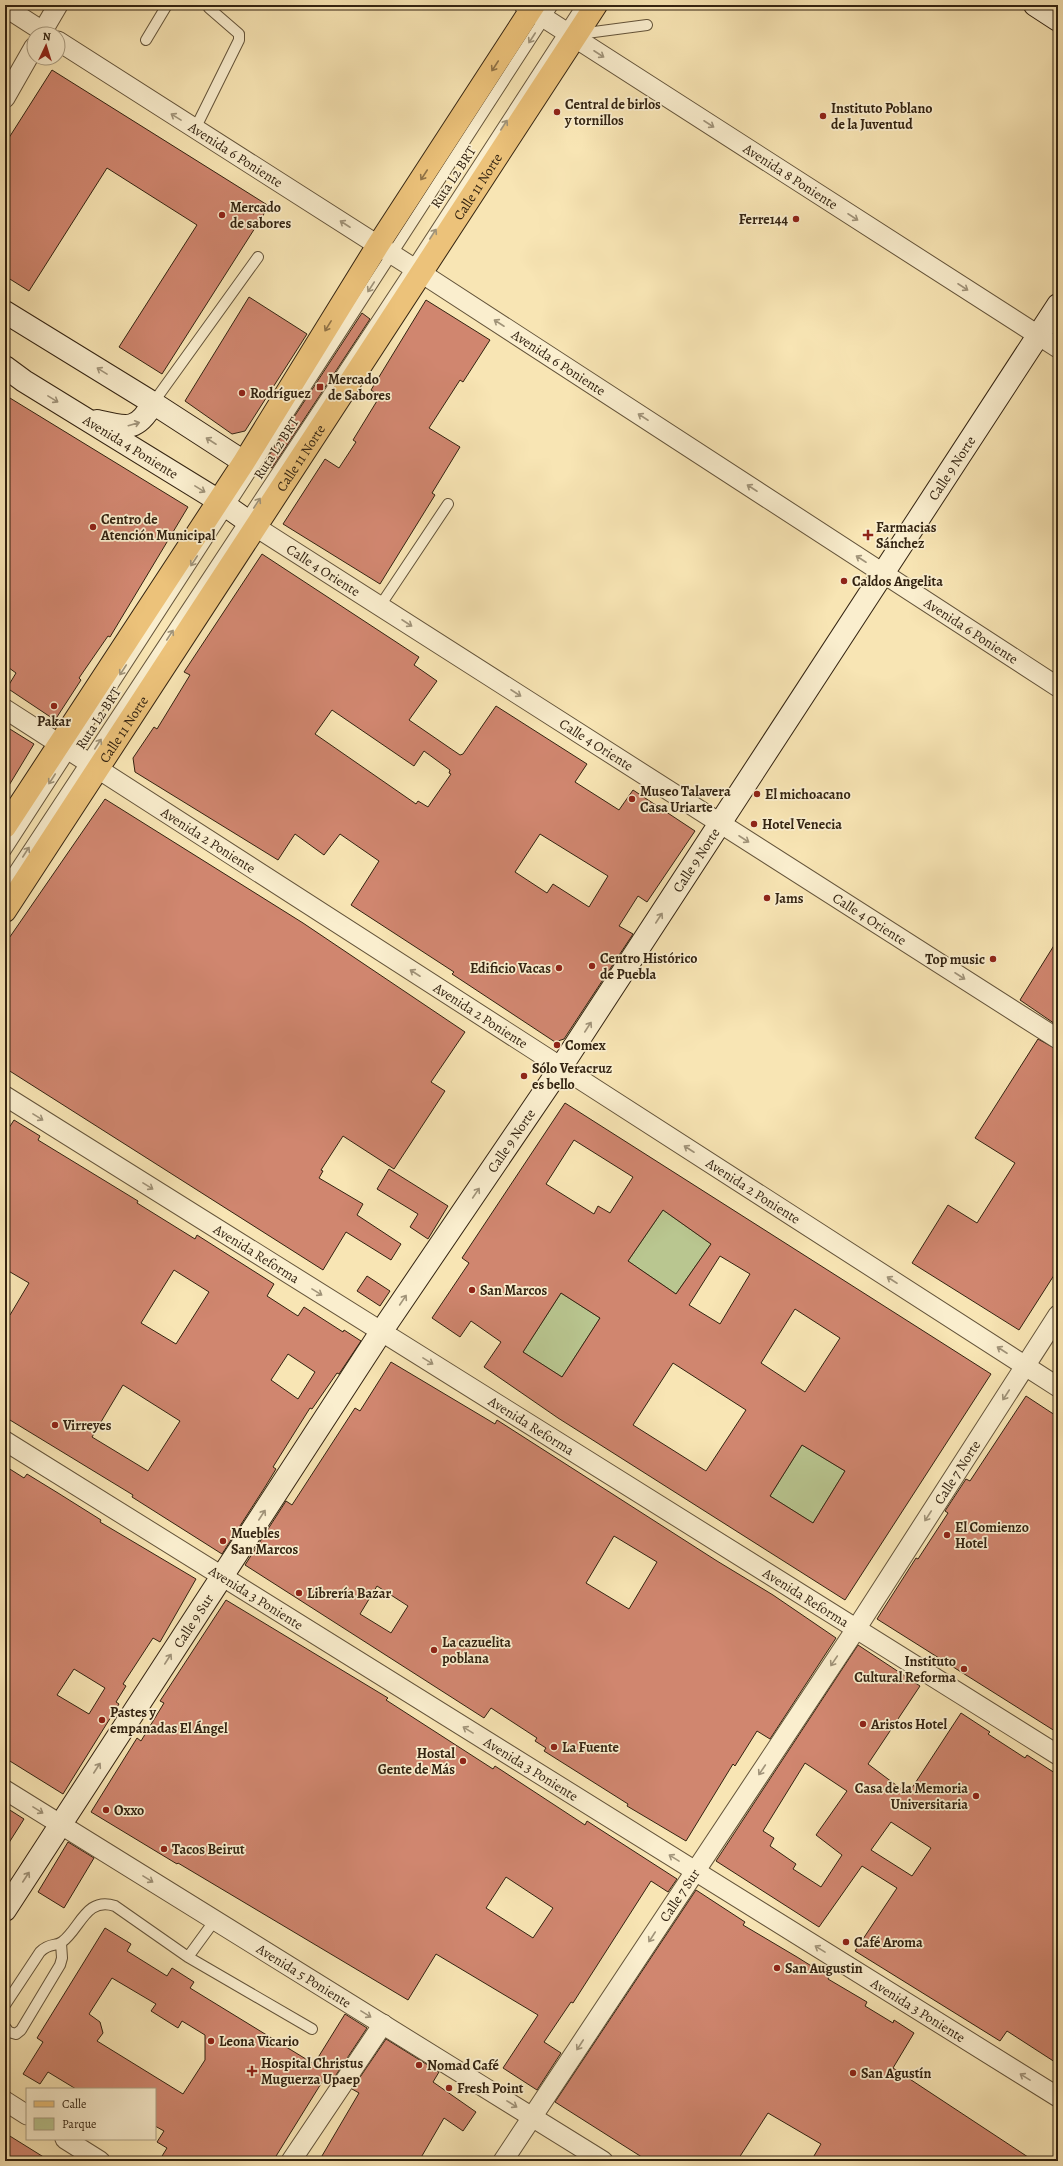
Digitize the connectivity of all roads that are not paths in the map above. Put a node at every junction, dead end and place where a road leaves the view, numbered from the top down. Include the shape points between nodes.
1 (58, 5) edge
2 (167, 5) edge
3 (582, 5) edge
4 (596, 5) edge
5 (1035, 5) edge
6 (5, 7) edge
7 (209, 8) dead end
8 (537, 9) edge
9 (1058, 20) edge
10 (647, 25) dead end
11 (30, 26) edge
12 (49, 26) edge
13 (572, 34) junction
14 (146, 40) dead end
15 (66, 50) edge
16 (26, 64) edge
17 (6, 93) edge
18 (195, 128) junction
19 (385, 250) junction
20 (258, 257) dead end
21 (416, 270) junction
22 (1058, 305) edge
23 (5, 312) edge
24 (1038, 335) junction
25 (1058, 348) edge
26 (5, 367) edge
27 (153, 403) junction
28 (83, 417) junction
29 (244, 462) junction
30 (448, 504) dead end
31 (238, 514) junction
32 (883, 573) junction
33 (380, 606) junction
34 (1058, 687) edge
35 (5, 708) edge
36 (65, 747) junction
37 (92, 765) junction
38 (720, 823) junction
39 (5, 827) edge
40 (5, 852) edge
41 (5, 885) edge
42 (5, 912) edge
43 (1058, 1039) edge
44 (562, 1067) junction
45 (5, 1096) edge
46 (1058, 1315) edge
47 (381, 1332) junction
48 (1026, 1366) junction
49 (1058, 1387) edge
50 (5, 1441) edge
51 (222, 1577) junction
52 (856, 1629) junction
53 (1058, 1755) edge
54 (5, 1790) edge
55 (60, 1824) junction
56 (695, 1871) junction
57 (5, 1910) edge
58 (215, 1920) junction
59 (61, 1943) junction
60 (188, 1957) junction
61 (5, 2005) edge
62 (383, 2024) junction
63 (312, 2030) dead end
64 (6, 2033) edge
65 (1058, 2097) edge
66 (5, 2101) edge
67 (26, 2114) edge
68 (533, 2117) junction
69 (67, 2140) edge
70 (100, 2161) edge
71 (291, 2161) edge
72 (502, 2161) edge
73 (603, 2161) edge

1 - 12 street
2 - 14 lane
3 - 13 lane
4 - 13 main road, Calle 11 Norte
5 - 9 street
6 - 11 street, Avenida 6 Poniente
7 - 18 lane via 239,34
8 - 13 street, Avenida 8 Poniente
8 -> 19 main road, Calle 11 Norte
10 - 13 lane
21 -> 13 main road, Calle 11 Norte
13 -> 24 street, Avenida 8 Poniente
18 -> 15 street, Avenida 6 Poniente
16 - 17 street
19 -> 18 street, Avenida 6 Poniente
19 - 21 street, Avenida 6 Poniente
19 -> 29 main road, Calle 11 Norte
19 -> 31 lane, Ruta L2 BRT
20 - 27 lane
31 -> 21 main road, Calle 11 Norte
32 -> 21 street, Avenida 6 Poniente
22 - 24 street, Calle 9 Norte
27 -> 23 street
24 - 25 street, Avenida 8 Poniente
24 - 32 street, Calle 9 Norte
26 -> 28 street, Avenida 4 Poniente
28 -> 27 street via 130,426 141,422
29 -> 27 street
28 -> 31 street, Avenida 4 Poniente
29 - 31 main road, Calle 11 Norte
30 - 33 lane
31 - 33 street, Calle 4 Oriente
31 -> 36 main road, Calle 11 Norte
37 -> 31 main road, Calle 11 Norte
32 - 34 street, Avenida 6 Poniente
32 - 38 street, Calle 9 Norte
33 -> 38 street, Calle 4 Oriente
35 - 36 street, Avenida 2 Poniente
36 - 37 street, Avenida 2 Poniente
36 - 39 main road, Calle 11 Norte
36 -> 40 lane, Ruta L2 BRT
41 -> 37 lane, Ruta L2 BRT
37 - 42 main road, Calle 11 Norte
44 -> 37 street, Avenida 2 Poniente
38 -> 43 street, Calle 4 Oriente
44 -> 38 street, Calle 9 Norte
47 -> 44 street, Calle 9 Norte
48 -> 44 street, Avenida 2 Poniente
45 -> 47 street, Avenida Reforma
46 - 48 street, Calle 7 Norte
51 -> 47 street, Calle 9 Sur
47 -> 52 street, Avenida Reforma
48 - 49 street, Avenida 2 Poniente
48 -> 52 street, Calle 7 Norte
50 - 51 street, Avenida 3 Poniente
55 -> 51 street, Calle 9 Sur
56 -> 51 street, Avenida 3 Poniente
52 - 53 street, Avenida Reforma
52 -> 56 street, Calle 7 Sur
54 -> 55 street, Avenida 5 Poniente
57 -> 55 street, Calle 9 Sur
55 -> 58 street, Avenida 5 Poniente
65 -> 56 street, Avenida 3 Poniente
56 -> 68 street, Calle 7 Sur
58 - 60 lane
58 -> 62 street, Avenida 5 Poniente
59 - 60 lane via 91,1909 99,1904 107,1904 115,1906
59 - 61 lane via 46,1946 40,1952
59 - 64 lane via 60,1966 21,2030 16,2034
60 - 63 lane
62 -> 68 street, Avenida 5 Poniente
62 - 71 street
66 - 67 street
68 - 72 street, Calle 7 Sur
68 - 73 street, Avenida 5 Poniente
69 - 70 street

